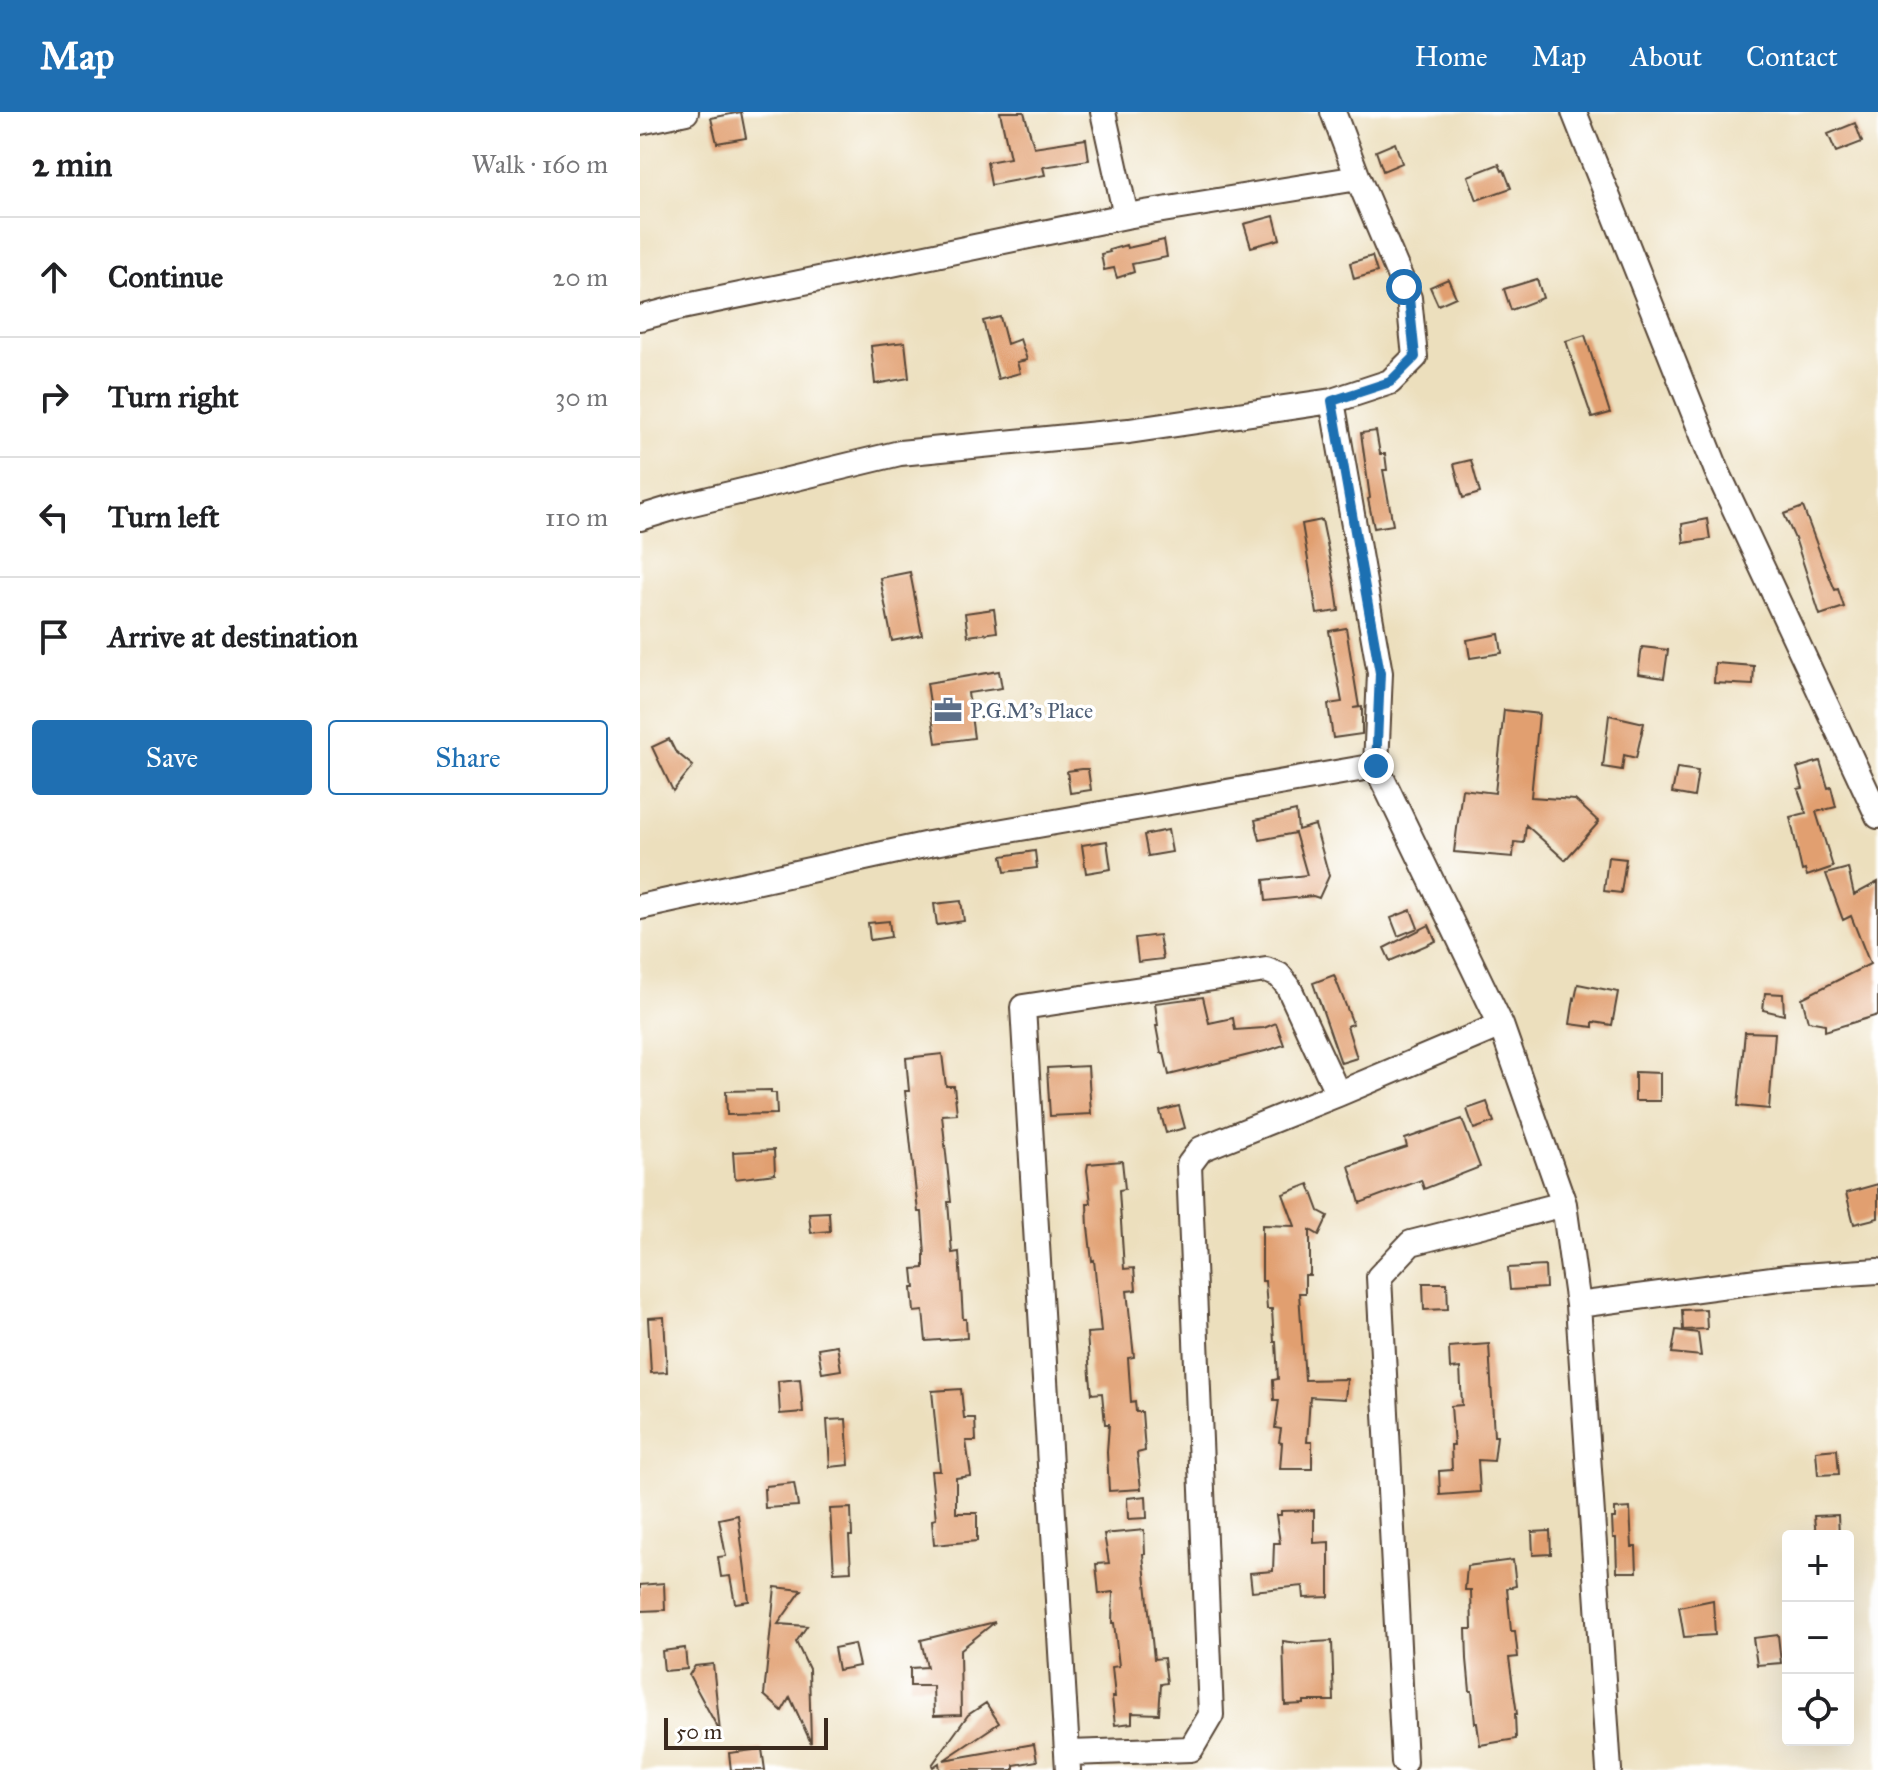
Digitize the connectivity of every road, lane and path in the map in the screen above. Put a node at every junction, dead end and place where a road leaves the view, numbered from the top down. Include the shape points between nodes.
1 (686, 112) edge
2 (1103, 112) edge
3 (1333, 112) edge
4 (1574, 112) edge
5 (640, 122) edge
6 (1358, 178) junction
7 (1126, 216) junction
8 (640, 318) edge
9 (1332, 401) junction
10 (640, 518) edge
11 (1376, 766) junction
12 (1878, 816) edge
13 (640, 907) edge
14 (1501, 1025) junction
15 (1338, 1094) junction
16 (1564, 1204) junction
17 (1878, 1271) edge
18 (1578, 1305) junction
19 (1068, 1762) edge
20 (1404, 1762) dead end
21 (1609, 1770) edge

1 - 5 street
2 - 7 street
3 - 6 street
4 - 12 street via 1717,471
6 - 7 street
6 - 9 street via 1409,298 1415,357 1390,382
7 - 8 street
9 - 10 street via 1129,431 900,453
9 - 11 street via 1380,673
11 - 13 street via 929,844
11 - 14 street
14 - 15 street
14 - 16 street
15 - 19 street via 1201,1149 1189,1165 1211,1715 1191,1749
15 - 19 street via 1288,986 1266,970 1023,1007
16 - 18 street
16 - 20 street via 1411,1243 1379,1277
17 - 18 street via 1787,1277
18 - 21 street

